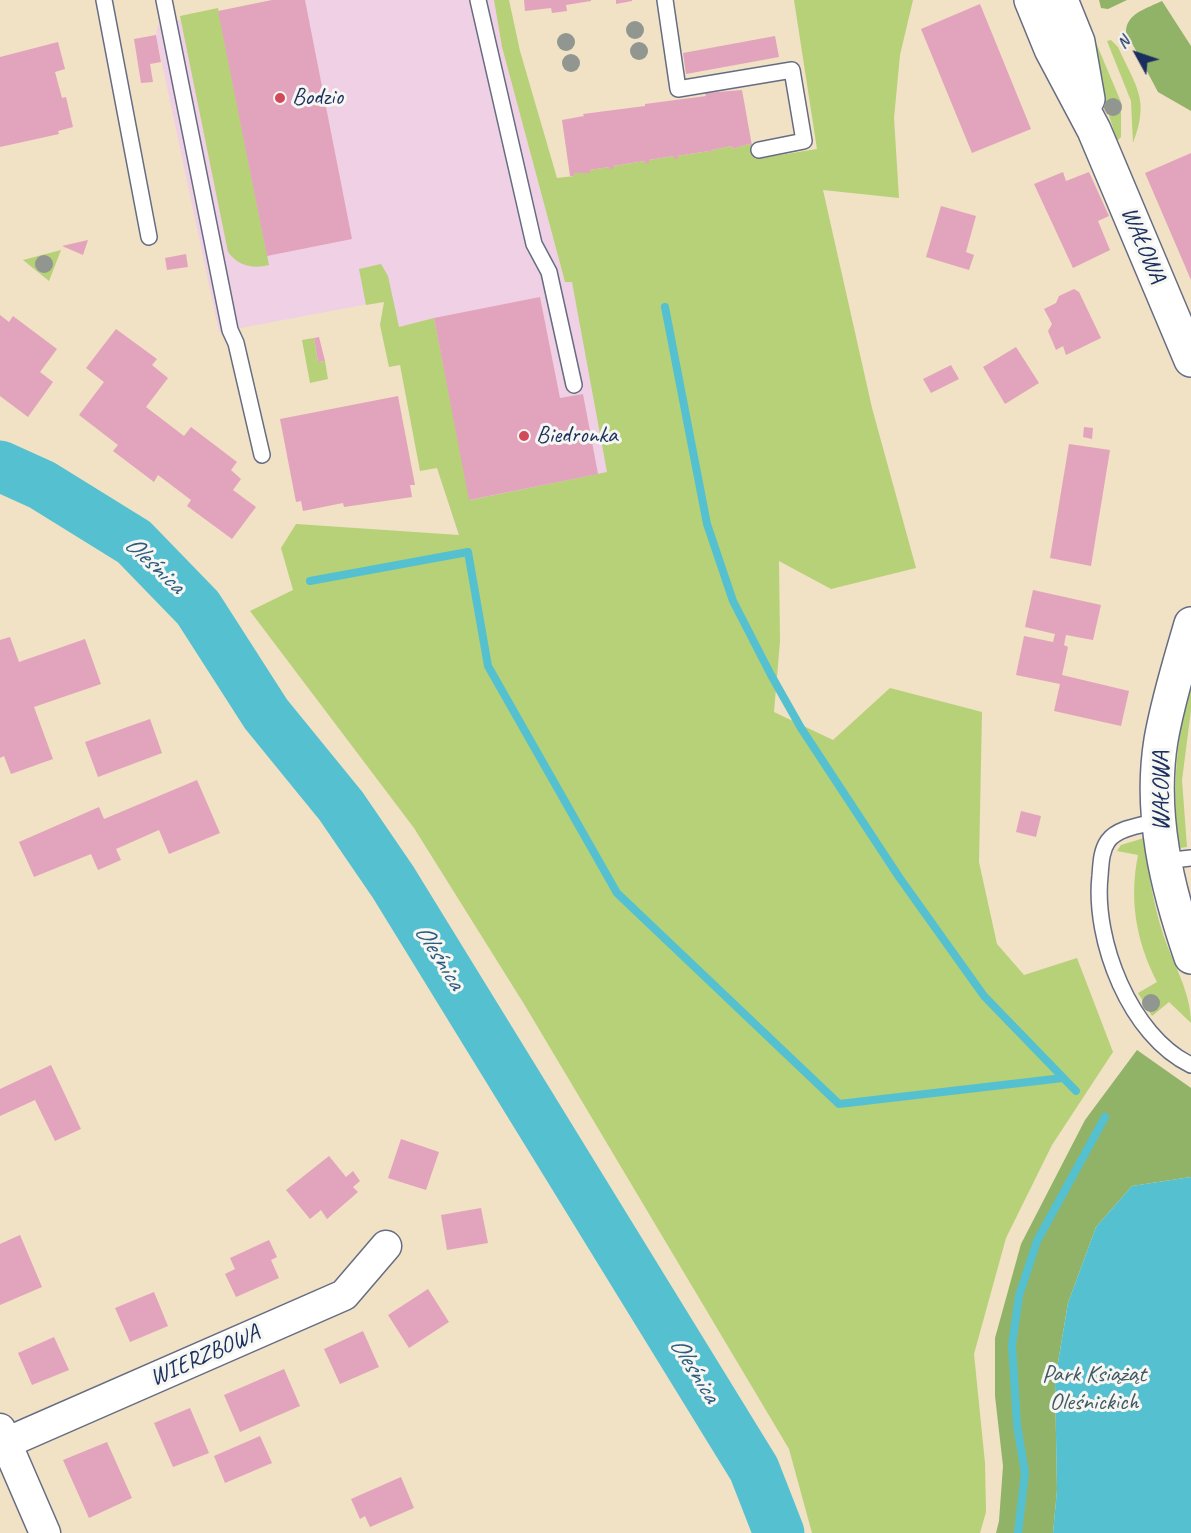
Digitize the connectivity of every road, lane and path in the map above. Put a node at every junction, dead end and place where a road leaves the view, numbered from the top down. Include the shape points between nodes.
1 (104, 0) edge
2 (164, 0) edge
3 (478, 0) edge
4 (665, 0) edge
5 (1031, 0) edge
6 (1061, 0) edge
7 (1094, 130) junction
8 (759, 150) dead end
9 (149, 237) dead end
10 (1191, 360) edge
11 (574, 386) dead end
12 (262, 455) dead end
13 (1191, 624) edge
14 (1159, 821) junction
15 (1177, 860) edge
16 (1191, 957) edge
17 (1191, 1065) edge
18 (386, 1246) dead end
19 (3, 1436) edge
20 (45, 1533) edge

1 - 9 lane
2 - 12 lane via 230,330
3 - 11 lane via 534,244 549,272
4 - 8 lane via 678,89 792,70 804,141
5 - 7 street, WAŁOWA via 1051,49
6 - 7 street, WAŁOWA via 1078,42
7 - 10 street, WAŁOWA
13 - 14 street, WAŁOWA via 1161,742
14 - 15 street, WAŁOWA
14 - 17 lane via 1123,830 1109,839 1102,855 1101,919 1116,978 1132,1005 1147,1028
15 - 16 street, WAŁOWA
18 - 19 street, WIERZBOWA via 344,1295
19 - 20 street

